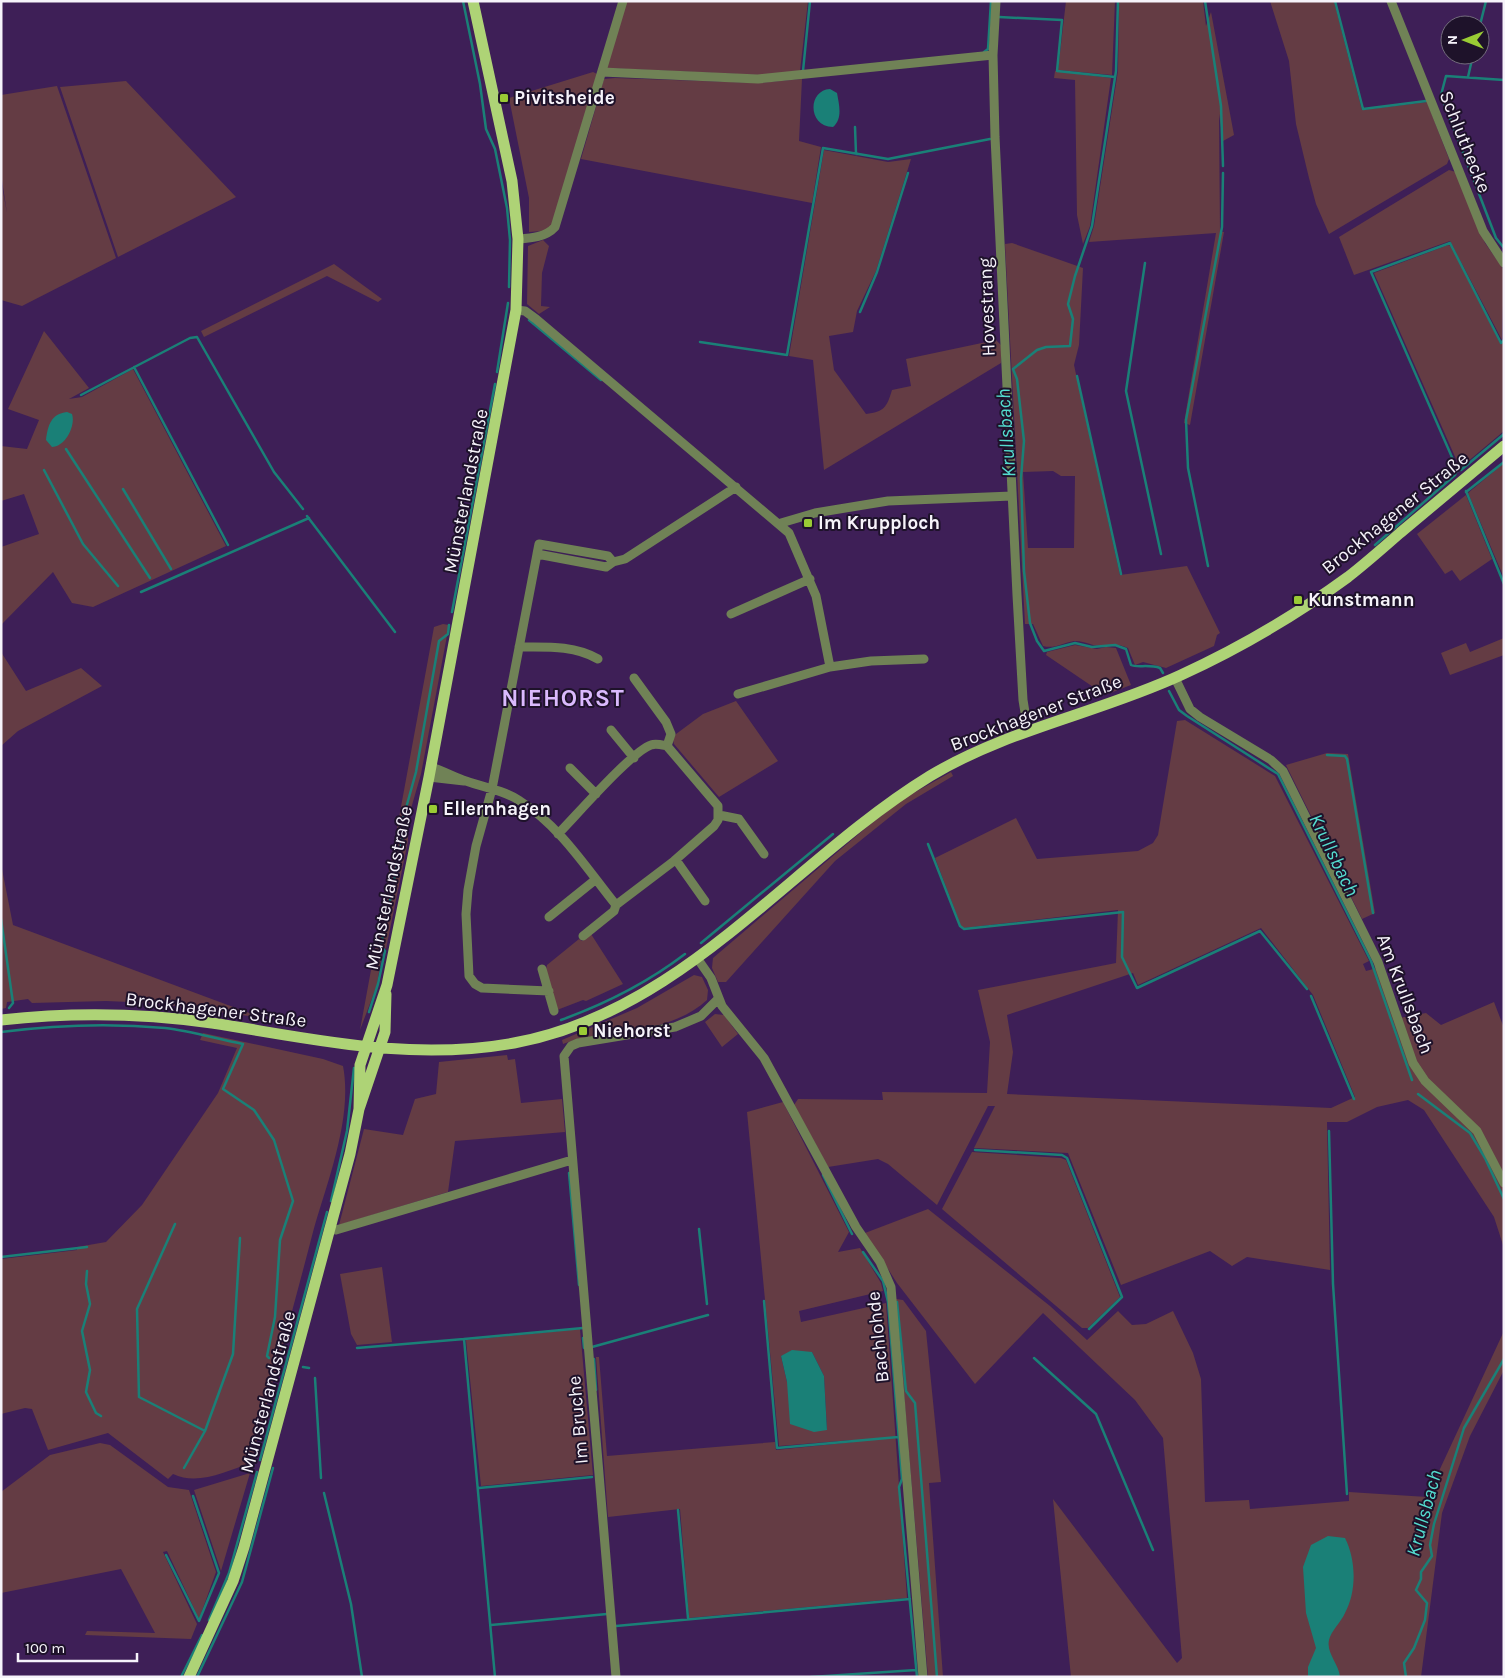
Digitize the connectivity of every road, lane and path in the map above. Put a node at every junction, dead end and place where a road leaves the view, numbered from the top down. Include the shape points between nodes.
1 (472, 1) edge
2 (623, 1) edge
3 (996, 1) edge
4 (1391, 1) edge
5 (993, 56) junction
6 (602, 72) junction
7 (518, 239) junction
8 (1504, 263) edge
9 (516, 310) junction
10 (1504, 446) edge
11 (736, 487) junction
12 (1012, 496) junction
13 (781, 524) junction
14 (810, 579) junction
15 (730, 614) dead end
16 (519, 647) junction
17 (598, 659) dead end
18 (924, 659) dead end
19 (830, 667) junction
20 (634, 678) dead end
21 (1175, 678) junction
22 (738, 694) dead end
23 (611, 730) dead end
24 (1028, 731) junction
25 (667, 746) junction
26 (634, 758) junction
27 (570, 768) dead end
28 (430, 772) junction
29 (492, 789) junction
30 (596, 794) junction
31 (719, 815) junction
32 (558, 834) junction
33 (764, 854) dead end
34 (676, 860) junction
35 (595, 880) junction
36 (705, 901) dead end
37 (616, 905) junction
38 (549, 917) dead end
39 (583, 936) dead end
40 (697, 958) junction
41 (542, 969) dead end
42 (386, 985) junction
43 (549, 991) junction
44 (718, 1000) junction
45 (554, 1011) dead end
46 (1, 1020) edge
47 (365, 1048) junction
48 (380, 1049) junction
49 (359, 1109) junction
50 (572, 1160) junction
51 (1504, 1183) edge
52 (329, 1229) junction
53 (189, 1677) edge
54 (616, 1677) edge
55 (923, 1677) edge

1 - 7 main road, Münsterlandstraße via 512,181
2 - 6 street
3 - 5 street, Hovestrang
4 - 8 street, Schluthecke via 1483,231
5 - 6 street via 758,79
5 - 12 street, Hovestrang
6 - 7 street via 555,227 543,235
7 - 9 main road, Münsterlandstraße
9 - 11 street via 525,311 536,319
9 - 28 main road, Münsterlandstraße
10 - 21 main road, Brockhagener Straße via 1350,575 1258,636
11 - 13 street
11 - 16 street via 625,559 613,562 608,556 539,544
12 - 13 street via 888,501 814,513
12 - 24 street, Hovestrang via 1023,700
13 - 14 street via 790,533
14 - 15 street
14 - 19 street
16 - 17 street via 573,649
16 - 29 street
18 - 19 street via 871,661
19 - 22 street
20 - 25 street via 666,722 671,734
21 - 24 main road, Brockhagener Straße
21 - 51 street, Am Krullsbach via 1190,709 1271,760 1282,771 1378,962 1413,1063 1425,1081 1477,1131
23 - 26 street
24 - 40 main road, Brockhagener Straße via 960,760 896,798
25 - 26 street via 652,745
25 - 31 street via 708,792 718,806
26 - 30 street
27 - 30 street
28 - 29 street via 451,773
28 - 42 main road, Münsterlandstraße
29 - 32 street via 520,800
29 - 43 street via 468,890 469,976 482,988
30 - 32 street
31 - 33 street via 739,819
31 - 34 street via 714,826
32 - 35 street
34 - 36 street
34 - 37 street
35 - 37 street
35 - 38 street
37 - 39 street via 614,911
40 - 44 street, Bachlohde via 711,978
40 - 48 main road, Brockhagener Straße via 631,1000 558,1032 472,1050
41 - 43 street
42 - 47 main road, Münsterlandstraße
42 - 48 main road, Münsterlandstraße via 385,1032
43 - 45 street
44 - 50 street, Im Bruche via 701,1016 675,1027 578,1042 566,1050 564,1063
44 - 55 street, Bachlohde via 764,1058 856,1227 880,1262 891,1287
46 - 47 main road, Brockhagener Straße via 55,1015 152,1016
47 - 48 main road, Brockhagener Straße
47 - 49 main road, Münsterlandstraße via 360,1065
48 - 49 main road, Münsterlandstraße
49 - 52 main road, Münsterlandstraße
50 - 52 street via 336,1230
50 - 54 street, Im Bruche
52 - 53 main road, Münsterlandstraße via 244,1547 233,1581

